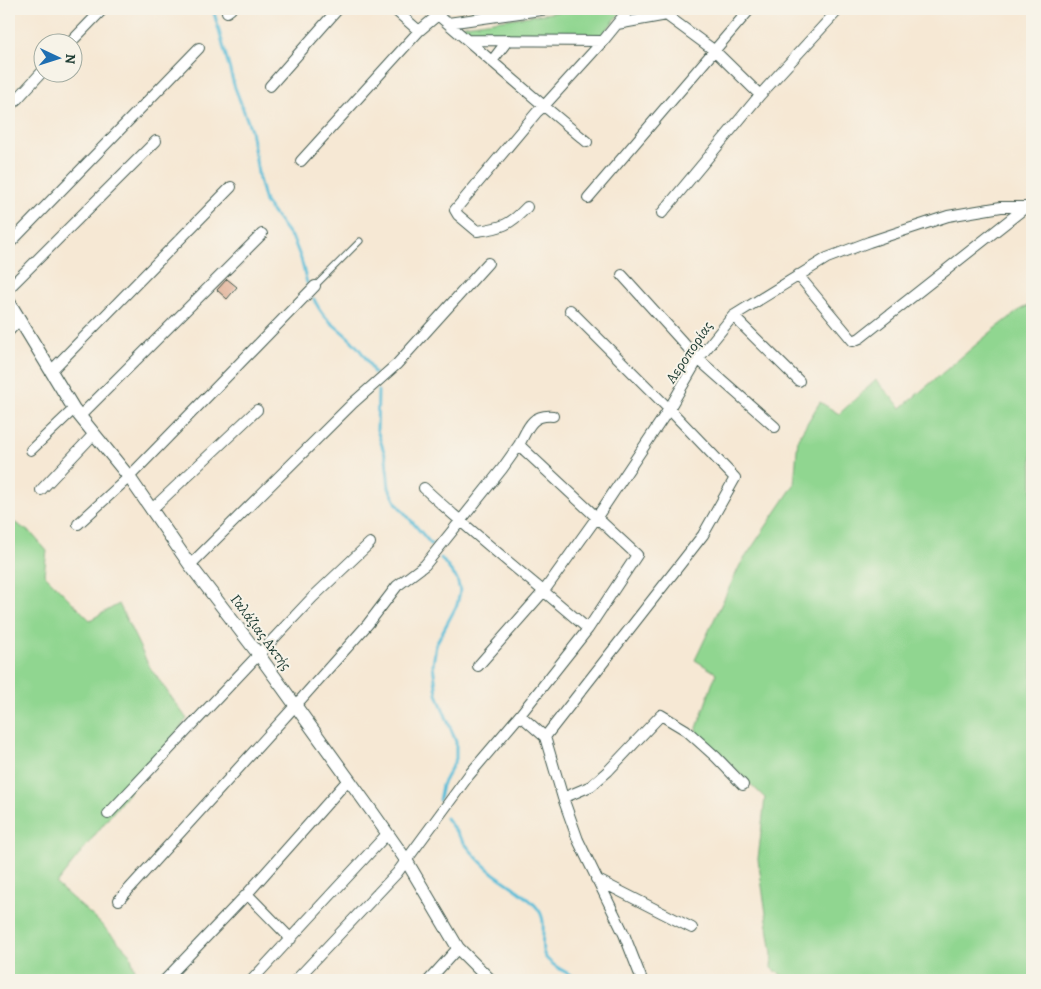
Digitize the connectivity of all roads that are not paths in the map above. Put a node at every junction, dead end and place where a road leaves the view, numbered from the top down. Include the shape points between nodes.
1 (103, 9) edge
2 (338, 9) edge
3 (394, 9) edge
4 (480, 9) edge
5 (548, 9) edge
6 (629, 9) edge
7 (658, 9) edge
8 (750, 9) edge
9 (839, 9) edge
10 (442, 12) edge
11 (667, 15) junction
12 (489, 17) junction
13 (448, 23) junction
14 (617, 24) junction
15 (419, 31) junction
16 (80, 32) edge
17 (467, 40) junction
18 (508, 40) junction
19 (603, 41) junction
20 (198, 48) dead end
21 (715, 51) junction
22 (492, 61) junction
23 (33, 82) edge
24 (270, 86) dead end
25 (760, 95) junction
26 (544, 106) junction
27 (9, 108) edge
28 (156, 141) dead end
29 (587, 142) dead end
30 (301, 161) dead end
31 (231, 187) dead end
32 (588, 198) dead end
33 (527, 207) dead end
34 (1029, 207) edge
35 (662, 213) dead end
36 (262, 234) dead end
37 (360, 241) dead end
38 (9, 244) edge
39 (488, 263) dead end
40 (622, 275) dead end
41 (798, 275) junction
42 (316, 286) joint
43 (9, 288) edge
44 (9, 302) edge
45 (570, 310) dead end
46 (733, 316) junction
47 (19, 320) junction
48 (9, 331) edge
49 (698, 359) junction
50 (51, 371) junction
51 (799, 381) dead end
52 (257, 410) dead end
53 (669, 410) junction
54 (77, 412) junction
55 (553, 416) dead end
56 (775, 427) dead end
57 (94, 434) junction
58 (519, 444) junction
59 (31, 450) dead end
60 (129, 477) junction
61 (424, 488) dead end
62 (41, 490) dead end
63 (151, 510) junction
64 (597, 517) junction
65 (460, 522) junction
66 (78, 524) dead end
67 (370, 544) dead end
68 (190, 565) junction
69 (544, 591) junction
70 (588, 629) junction
71 (259, 655) junction
72 (478, 666) dead end
73 (295, 706) junction
74 (520, 715) junction
75 (545, 737) junction
76 (348, 780) junction
77 (743, 785) dead end
78 (563, 798) junction
79 (108, 814) dead end
80 (387, 834) junction
81 (406, 860) junction
82 (596, 879) junction
83 (247, 894) junction
84 (119, 900) dead end
85 (692, 928) dead end
86 (290, 939) junction
87 (458, 948) junction
88 (165, 980) edge
89 (252, 980) edge
90 (296, 980) edge
91 (429, 980) edge
92 (490, 980) edge
93 (642, 980) edge

1 - 16 street
2 - 24 street
3 - 15 street
4 - 12 street
5 - 12 street
6 - 14 street
7 - 11 street
8 - 21 street
9 - 25 street
10 - 13 street
10 - 15 street
11 - 14 street
11 - 21 street
12 - 13 street
13 - 17 street
14 - 19 street
15 - 30 street
17 - 18 street
17 - 22 street
18 - 19 street
18 - 22 street
19 - 26 street
20 - 38 street
21 - 25 street
21 - 32 street
22 - 26 street
23 - 27 street
25 - 35 street
26 - 29 street
26 - 33 street via 455,210 477,231 514,221
28 - 43 street
31 - 50 street
34 - 41 street, Αεροπορίας via 994,208 948,216 827,258
34 - 41 street via 854,341
36 - 54 street
37 - 42 lane
39 - 68 street via 396,364
40 - 49 street
41 - 46 street, Αεροπορίας
42 - 60 street
44 - 47 street, Γαλάζιας Ακτής
45 - 53 street
46 - 49 street, Αεροπορίας
46 - 51 street
47 - 48 street
47 - 50 street, Γαλάζιας Ακτής
49 - 53 street, Αεροπορίας
49 - 56 street
50 - 54 street, Γαλάζιας Ακτής
52 - 63 street
53 - 64 street, Αεροπορίας
53 - 75 street via 735,478 703,535
54 - 57 street, Γαλάζιας Ακτής
54 - 59 street
55 - 58 street via 543,415 532,421
57 - 60 street, Γαλάζιας Ακτής
57 - 62 street
58 - 64 street
58 - 65 street
60 - 63 street, Γαλάζιας Ακτής
60 - 66 street
61 - 65 street
63 - 68 street, Γαλάζιας Ακτής
64 - 69 street, Αεροπορίας
64 - 70 street via 636,555
65 - 69 street
65 - 73 street via 425,564 397,586 368,624
67 - 71 street via 313,597
68 - 71 street, Γαλάζιας Ακτής
69 - 70 street
69 - 72 street, Αεροπορίας
70 - 74 street
71 - 73 street, Γαλάζιας Ακτής
71 - 79 street
73 - 76 street, Γαλάζιας Ακτής
73 - 84 street
74 - 75 street
74 - 81 street via 469,775
75 - 78 street
76 - 80 street, Γαλάζιας Ακτής
76 - 83 street
77 - 78 street via 686,730 661,715 591,786
78 - 82 street
80 - 81 street, Γαλάζιας Ακτής
80 - 86 street
81 - 87 street, Γαλάζιας Ακτής
81 - 90 street
82 - 85 street
82 - 93 street via 624,934
83 - 86 street
83 - 88 street
86 - 89 street
87 - 91 street
87 - 92 street, Γαλάζιας Ακτής

